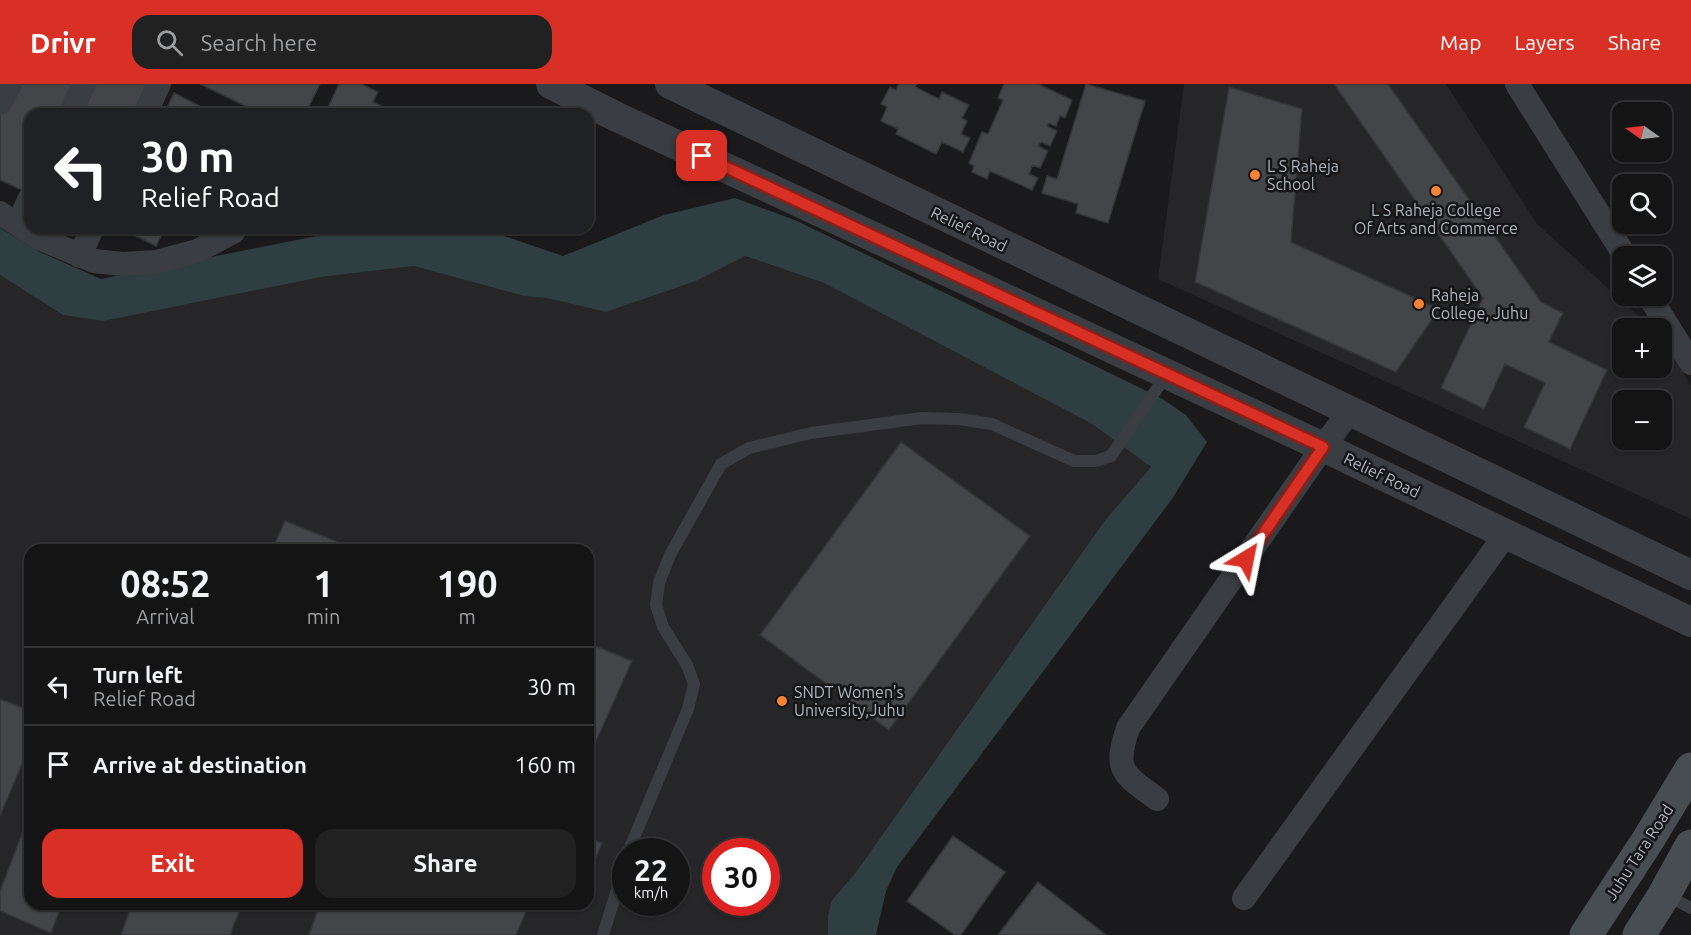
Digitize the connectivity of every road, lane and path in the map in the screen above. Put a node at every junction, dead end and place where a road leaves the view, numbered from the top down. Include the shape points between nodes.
1 (10, 84) edge
2 (84, 84) edge
3 (159, 84) edge
4 (551, 84) edge
5 (670, 84) edge
6 (1517, 84) edge
7 (0, 103) edge
8 (73, 108) edge
9 (148, 108) edge
10 (24, 204) edge
11 (9, 219) edge
12 (24, 228) edge
13 (33, 234) edge
14 (89, 234) edge
15 (229, 234) edge
16 (1618, 246) edge
17 (80, 256) junction
18 (1655, 306) edge
19 (1691, 363) edge
20 (1167, 374) junction
21 (1350, 411) junction
22 (1323, 447) junction
23 (1602, 531) junction
24 (1506, 534) junction
25 (1584, 571) junction
26 (1691, 575) edge
27 (1691, 622) edge
28 (1691, 769) edge
29 (1157, 799) dead end
30 (634, 838) edge
31 (1691, 846) edge
32 (1244, 898) dead end
33 (1677, 902) edge
34 (612, 906) edge
35 (603, 935) edge
36 (1586, 935) edge
37 (1639, 935) edge

1 - 7 street
2 - 8 street
3 - 9 street
4 - 20 street, Relief Road
5 - 21 street, Relief Road
6 - 16 street
10 - 11 street
11 - 12 street
13 - 17 street
14 - 17 street
15 - 17 street via 197,251 156,262 123,264
18 - 19 street
20 - 22 street, Relief Road
20 - 30 lane via 1111,456 1096,461 1074,461 992,424 921,418 811,432 749,448 721,465 670,555 659,583 656,605 663,627 694,684 688,710
21 - 22 street
21 - 23 street, Relief Road
22 - 24 street, Relief Road
22 - 29 street via 1128,728 1122,747 1122,767 1129,778
23 - 25 street
23 - 26 street, Relief Road
24 - 25 street, Relief Road
24 - 32 street
25 - 27 street, Relief Road
28 - 36 main road, Juhu Tara Road
31 - 33 main road
33 - 37 main road
34 - 35 lane

